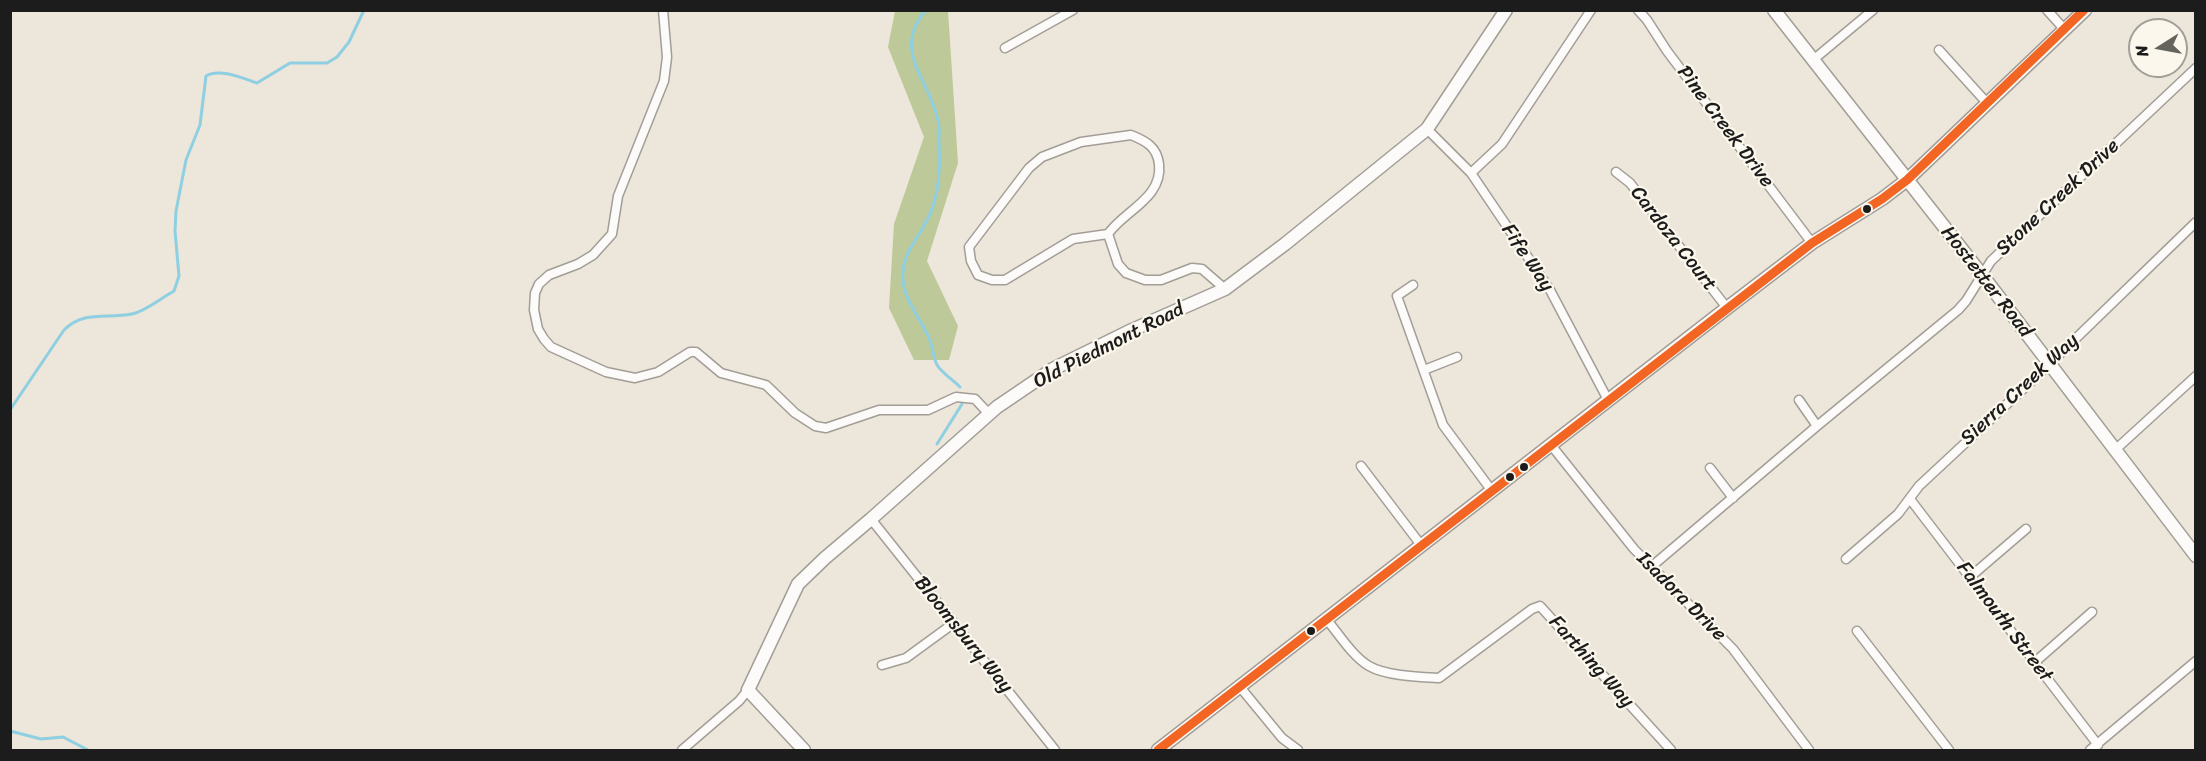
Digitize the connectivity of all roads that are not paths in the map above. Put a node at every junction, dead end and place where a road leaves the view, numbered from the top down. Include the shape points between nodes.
1 (663, 10) edge
2 (1073, 10) edge
3 (1506, 10) edge
4 (1591, 10) edge
5 (1638, 10) edge
6 (1774, 10) edge
7 (1873, 10) edge
8 (2047, 10) edge
9 (2085, 10) edge
10 (2065, 30) junction
11 (1005, 48) dead end
12 (1939, 50) dead end
13 (1813, 60) junction
14 (2196, 69) edge
15 (1987, 103) junction
16 (1427, 129) junction
17 (1616, 172) dead end
18 (1471, 173) junction
19 (1907, 180) junction
20 (2196, 222) edge
21 (1108, 234) junction
22 (1812, 243) junction
23 (1982, 275) junction
24 (1413, 285) dead end
25 (1225, 289) junction
26 (1727, 308) junction
27 (1457, 357) dead end
28 (2049, 364) junction
29 (1425, 370) junction
30 (2196, 376) edge
31 (1608, 400) junction
32 (1799, 400) dead end
33 (989, 414) junction
34 (1817, 426) junction
35 (1551, 445) junction
36 (2115, 450) junction
37 (1361, 466) dead end
38 (1710, 468) dead end
39 (1492, 491) junction
40 (1733, 498) junction
41 (1910, 499) junction
42 (871, 519) junction
43 (2026, 529) dead end
44 (1421, 545) junction
45 (2196, 556) edge
46 (1846, 559) dead end
47 (1651, 567) junction
48 (1970, 577) junction
49 (2092, 612) dead end
50 (1327, 620) junction
51 (954, 623) junction
52 (1857, 631) dead end
53 (2196, 661) edge
54 (2035, 662) junction
55 (882, 665) dead end
56 (1240, 687) junction
57 (748, 690) junction
58 (2098, 745) junction
59 (682, 750) edge
60 (804, 750) edge
61 (1055, 750) edge
62 (1158, 750) edge
63 (1298, 750) edge
64 (1671, 750) edge
65 (1809, 750) edge
66 (1948, 750) edge
67 (2090, 750) edge

1 - 33 street via 667,57 664,81 618,196 612,234 593,255 549,275 539,284 534,310 544,339 551,347 606,372 635,378 658,372 696,352 721,373 766,385 795,413 826,428 879,410 928,410 956,397 975,399
2 - 11 street
3 - 16 main road, Old Piedmont Road
4 - 18 street via 1502,144
5 - 22 street, Pine Creek Drive
6 - 13 main road, Hostetter Road
7 - 13 street
8 - 10 street
9 - 10 main road
10 - 15 main road
12 - 15 street
13 - 19 main road, Hostetter Road
14 - 23 street, Stone Creek Drive via 1991,261
15 - 19 main road
16 - 18 street, Fife Way
16 - 25 main road, Old Piedmont Road
17 - 26 street, Cardoza Court via 1630,183
18 - 31 street, Fife Way via 1550,290
19 - 22 main road
19 - 23 main road, Hostetter Road
20 - 28 street, Sierra Creek Way
21 - 21 street via 1073,239 1005,280 978,275 971,261 969,247 1029,168 1042,157 1081,142 1131,135 1154,148 1160,173 1145,200 1117,221
21 - 25 street via 1125,273 1145,280 1161,280 1192,268 1202,269
22 - 26 main road
23 - 28 main road, Hostetter Road
23 - 34 street, Stone Creek Drive via 1958,310
24 - 29 street via 1397,296
25 - 33 main road, Old Piedmont Road via 1053,369
26 - 31 main road
27 - 29 street
28 - 36 main road, Hostetter Road
28 - 41 street, Sierra Creek Way via 1919,486
29 - 39 street via 1443,425
30 - 36 street
31 - 35 main road
32 - 34 street
33 - 42 main road, Old Piedmont Road
34 - 40 street, Stone Creek Drive
35 - 39 main road
35 - 47 street, Isadora Drive
36 - 45 main road, Hostetter Road
37 - 44 street
38 - 40 street
39 - 44 main road
40 - 47 street, Stone Creek Drive
41 - 46 street, Sierra Creek Way
41 - 48 street, Falmouth Street
42 - 51 street, Bloomsbury Way
42 - 57 main road, Old Piedmont Road via 798,584
43 - 48 street
44 - 50 main road
47 - 65 street, Isadora Drive via 1733,649
48 - 54 street, Falmouth Street
49 - 54 street
50 - 56 main road
50 - 64 street, Farthing Way via 1369,666 1406,676 1439,678 1540,606
51 - 55 street via 906,658
51 - 61 street, Bloomsbury Way
52 - 66 street
53 - 58 street
54 - 58 street, Falmouth Street
56 - 62 main road
56 - 63 street via 1282,738
57 - 59 street, Old Piedmont Road
57 - 60 main road
58 - 67 street

